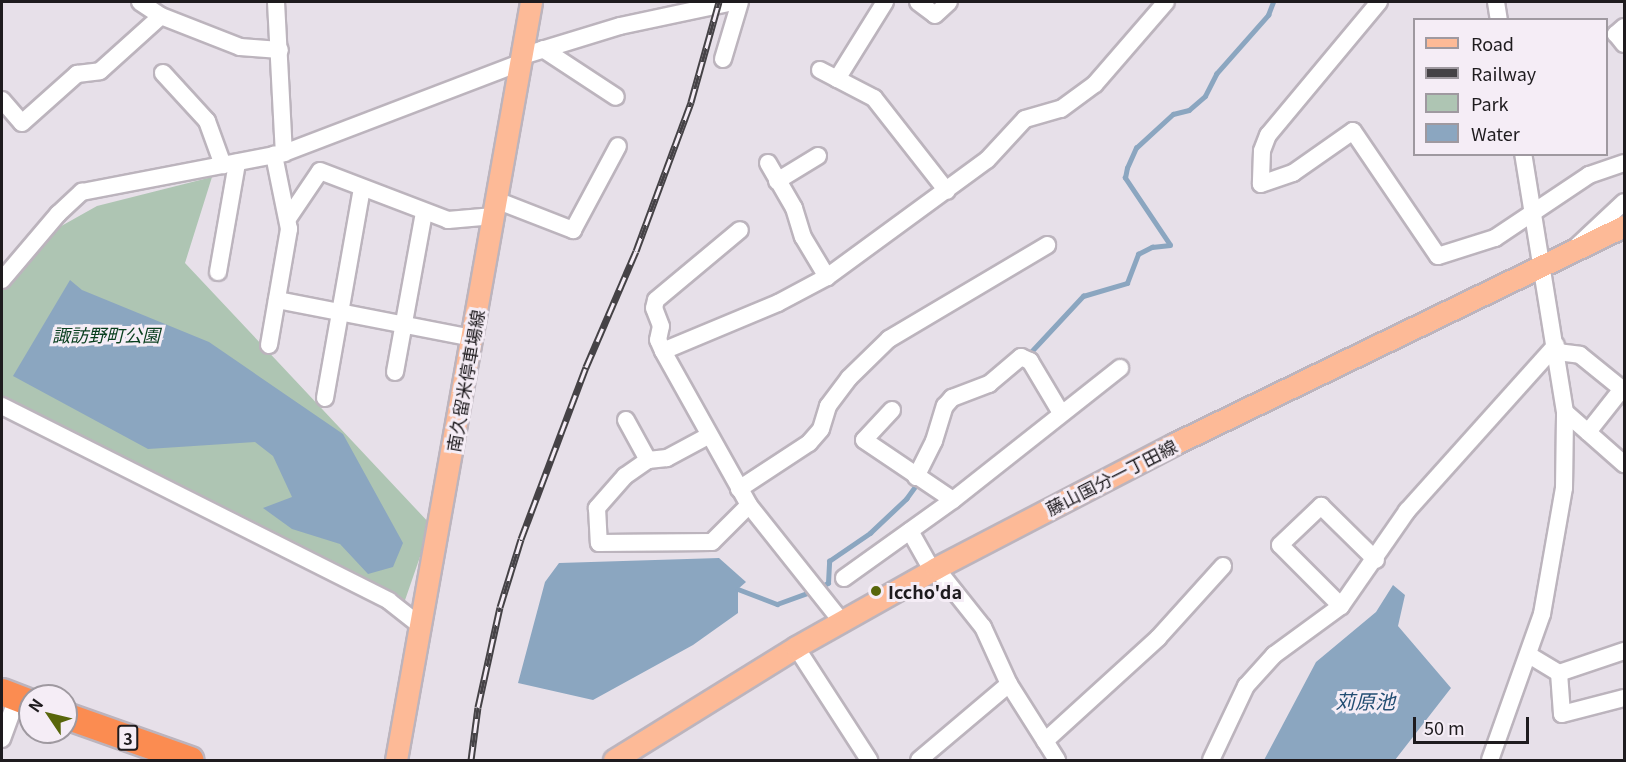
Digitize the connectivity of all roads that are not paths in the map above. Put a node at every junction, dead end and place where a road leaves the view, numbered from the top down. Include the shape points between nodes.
1 (140, 2) edge
2 (276, 2) edge
3 (531, 2) edge
4 (733, 2) edge
5 (740, 2) edge
6 (885, 2) edge
7 (918, 2) edge
8 (949, 2) edge
9 (1166, 2) edge
10 (1379, 2) edge
11 (1496, 2) edge
12 (161, 16) junction
13 (1499, 18) edge
14 (1624, 27) edge
15 (1624, 44) edge
16 (543, 49) junction
17 (280, 50) junction
18 (723, 59) dead end
19 (521, 60) junction
20 (820, 70) dead end
21 (164, 73) dead end
22 (837, 79) junction
23 (615, 97) dead end
24 (2, 100) edge
25 (618, 146) dead end
26 (279, 154) junction
27 (818, 156) dead end
28 (1523, 156) edge
29 (1624, 163) edge
30 (230, 164) junction
31 (768, 164) dead end
32 (777, 181) junction
33 (362, 189) junction
34 (947, 191) junction
35 (1624, 202) edge
36 (495, 208) junction
37 (424, 212) junction
38 (1534, 215) junction
39 (290, 217) junction
40 (1624, 226) edge
41 (740, 230) dead end
42 (1047, 245) dead end
43 (1572, 252) junction
44 (1543, 266) junction
45 (218, 272) dead end
46 (827, 277) junction
47 (2, 280) edge
48 (277, 300) junction
49 (340, 313) junction
50 (404, 326) junction
51 (472, 338) junction
52 (268, 345) dead end
53 (1556, 349) junction
54 (663, 351) junction
55 (1120, 368) dead end
56 (395, 372) dead end
57 (325, 398) dead end
58 (2, 406) edge
59 (892, 410) dead end
60 (1564, 412) junction
61 (1060, 413) junction
62 (626, 420) dead end
63 (1588, 432) junction
64 (708, 436) junction
65 (648, 460) junction
66 (1624, 464) edge
67 (916, 477) junction
68 (739, 489) junction
69 (952, 500) junction
70 (749, 505) junction
71 (910, 531) junction
72 (1376, 560) junction
73 (1223, 566) dead end
74 (934, 569) junction
75 (844, 578) dead end
76 (1341, 606) junction
77 (842, 622) junction
78 (422, 627) junction
79 (796, 647) junction
80 (1624, 651) edge
81 (1529, 655) junction
82 (1559, 673) junction
83 (1009, 684) junction
84 (16, 698) edge
85 (1624, 698) edge
86 (78, 720) edge
87 (2, 739) edge
88 (1045, 741) junction
89 (190, 760) edge
90 (396, 760) edge
91 (614, 760) edge
92 (869, 760) edge
93 (919, 760) edge
94 (1057, 760) edge
95 (1211, 760) edge
96 (1490, 760) edge

1 - 12 street
2 - 17 street
3 - 19 main road, 南久留米停車場線
4 - 16 street via 620,26
5 - 18 street
6 - 22 street
7 - 8 street via 935,15
9 - 34 street via 1095,84 1061,109 1025,119 987,160
10 - 38 street via 1268,135 1262,151 1261,184 1293,173 1353,131 1438,256 1495,238
11 - 13 street
12 - 17 street via 240,47
12 - 24 street via 100,71 77,74 22,123
14 - 15 street via 1616,34
16 - 19 street
16 - 23 street
17 - 26 street
19 - 26 street
19 - 36 main road, 南久留米停車場線
20 - 22 street
21 - 30 street via 207,122
22 - 34 street via 874,98
25 - 36 street via 573,230
26 - 30 street
26 - 39 street
27 - 32 street
28 - 38 street
29 - 38 street via 1589,175
30 - 45 street
30 - 47 street via 82,192
31 - 32 street
32 - 46 street via 794,207 803,237
33 - 37 street
33 - 39 street via 320,171
33 - 49 street
34 - 46 street
35 - 43 street
36 - 37 street via 448,220
36 - 51 main road, 南久留米停車場線
37 - 50 street
38 - 44 street
39 - 48 street
40 - 43 main road, 藤山国分一丁田線
41 - 54 street via 656,300 654,308 661,326 658,340
42 - 68 street via 889,339 849,378 828,406 821,429 809,443
43 - 44 main road, 藤山国分一丁田線
44 - 53 street
44 - 74 main road, 藤山国分一丁田線 via 1174,444
46 - 54 street via 778,303
48 - 49 street
48 - 52 street
49 - 50 street
49 - 57 street
50 - 51 street
50 - 56 street
51 - 78 main road, 南久留米停車場線
53 - 60 street
53 - 63 street via 1580,355 1622,389
53 - 72 street via 1407,511
54 - 64 street
55 - 61 street
58 - 78 street via 389,601
59 - 67 street via 864,440
60 - 63 street
60 - 81 street via 1564,488 1555,555
61 - 67 street via 1030,361 1020,357 989,384 952,399 945,406 934,441
61 - 69 street
62 - 65 street
63 - 66 street
64 - 65 street via 667,458
64 - 68 street
65 - 70 street via 625,476 597,508 599,543 712,542
67 - 69 street
68 - 70 street
69 - 71 street
70 - 77 street
71 - 74 street
71 - 75 street
72 - 76 street
72 - 76 street via 1322,506 1280,545
73 - 88 street via 1158,638
74 - 77 main road, 藤山国分一丁田線
74 - 83 street via 983,627
76 - 95 street via 1274,655 1246,686
77 - 79 main road, 藤山国分一丁田線
78 - 90 main road, 南久留米停車場線
79 - 91 main road, 藤山国分一丁田線
79 - 92 street
80 - 82 street
81 - 82 street
81 - 96 street
82 - 85 street via 1562,714
83 - 88 street
83 - 93 street
84 - 87 street
86 - 89 highway, 3
88 - 94 street

